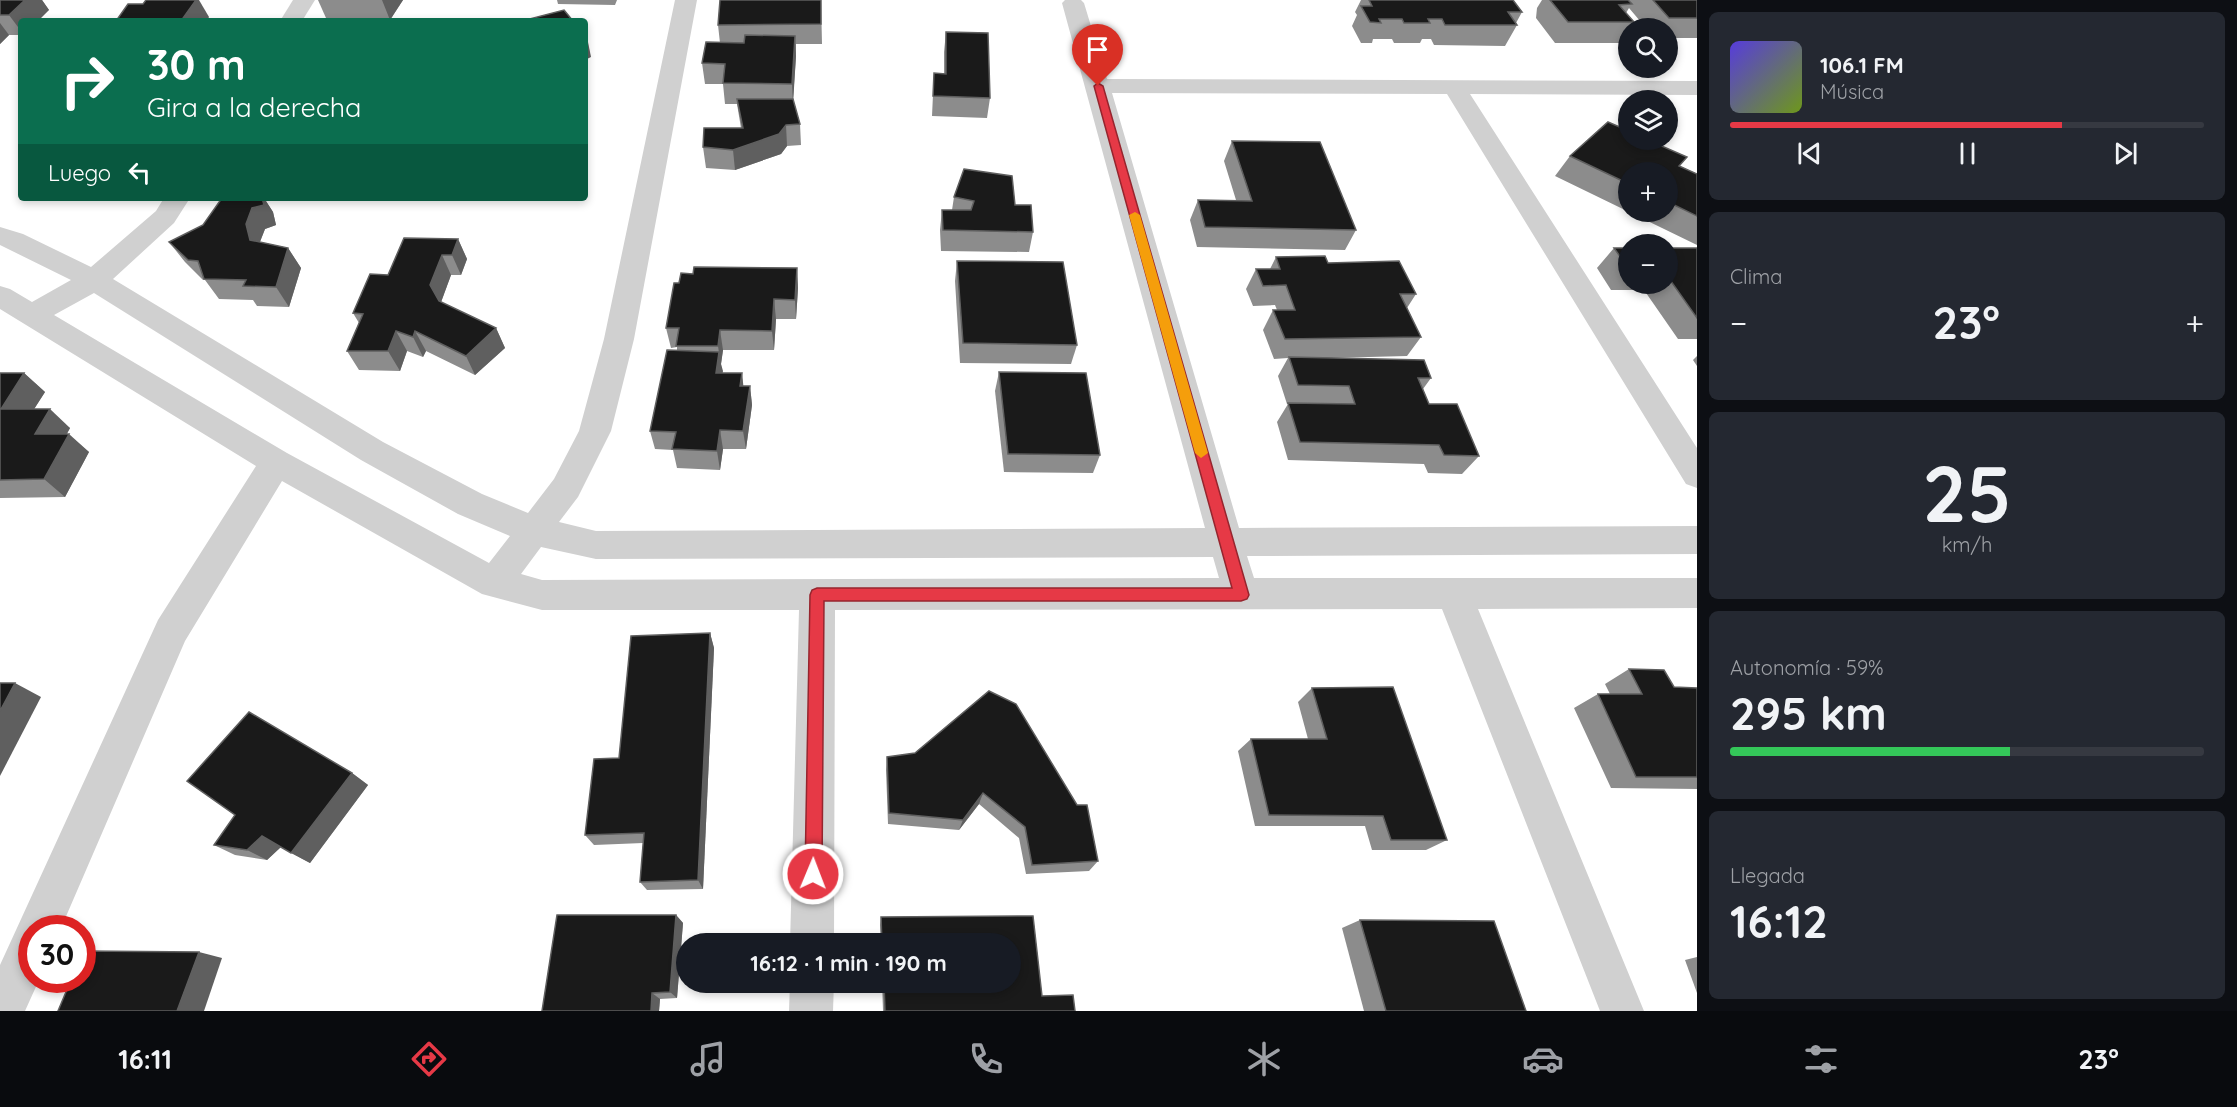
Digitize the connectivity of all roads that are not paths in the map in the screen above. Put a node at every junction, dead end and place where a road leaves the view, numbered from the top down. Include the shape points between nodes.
1 (304, 0) edge
2 (686, 0) edge
3 (1069, 1) edge
4 (293, 18) edge
5 (1098, 86) junction
6 (1454, 87) junction
7 (1697, 87) edge
8 (175, 201) edge
9 (0, 237) edge
10 (94, 280) junction
11 (0, 296) edge
12 (32, 315) junction
13 (276, 462) junction
14 (1697, 475) edge
15 (535, 531) junction
16 (1226, 540) junction
17 (1697, 540) edge
18 (494, 583) junction
19 (1697, 593) edge
20 (1454, 594) junction
21 (817, 595) junction
22 (1241, 595) junction
23 (45, 915) edge
24 (812, 933) edge
25 (18, 975) edge
26 (812, 993) edge
27 (2, 1011) edge
28 (811, 1011) edge
29 (1622, 1011) edge

1 - 4 street
2 - 15 street via 619,339 595,431 566,488
3 - 5 street
5 - 6 street
5 - 16 street
6 - 7 street
6 - 14 street
8 - 10 street via 165,217
9 - 10 street via 14,240
10 - 12 street
10 - 15 street via 372,451 470,504
11 - 12 street
12 - 13 street
13 - 18 street
13 - 23 street via 171,631
15 - 16 street via 596,545
15 - 18 street
16 - 17 street
16 - 22 street
18 - 21 street via 542,595
19 - 20 street
20 - 22 street
20 - 29 street
21 - 22 street
21 - 24 street
25 - 27 street
26 - 28 street

